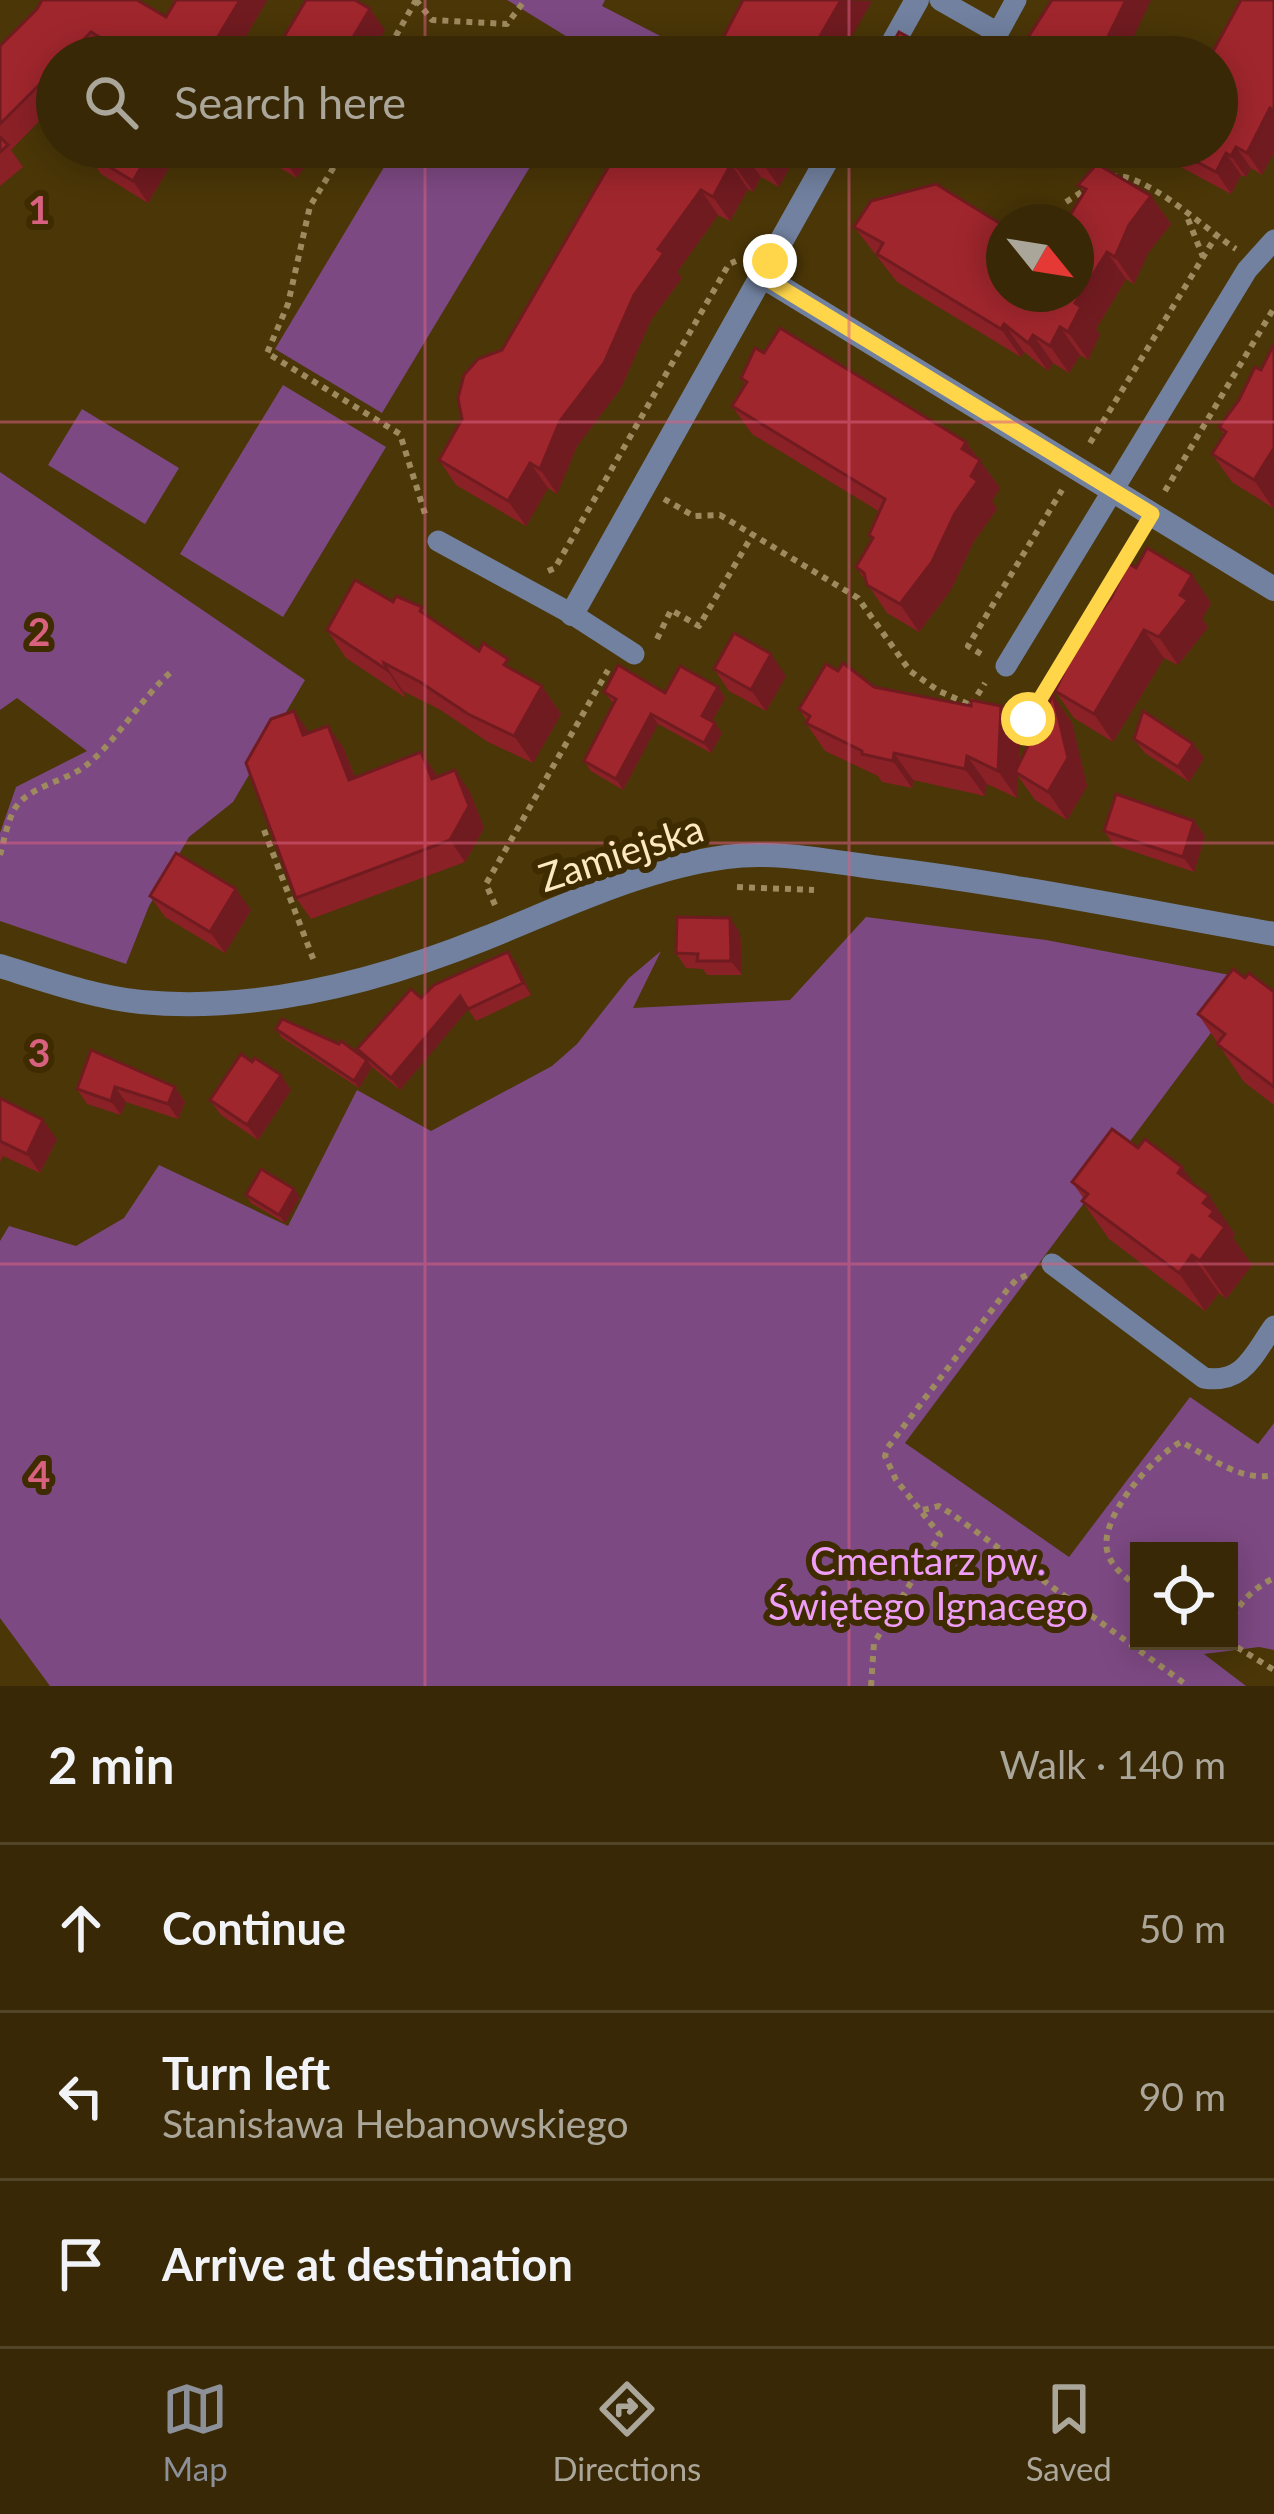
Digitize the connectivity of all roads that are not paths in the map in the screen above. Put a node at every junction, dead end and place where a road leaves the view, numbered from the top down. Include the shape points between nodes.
1 (916, 0) edge
2 (940, 0) edge
3 (1016, 0) edge
4 (896, 36) edge
5 (822, 168) edge
6 (1274, 240) edge
7 (766, 268) junction
8 (1114, 490) junction
9 (438, 541) dead end
10 (1274, 589) edge
11 (572, 614) junction
12 (634, 654) dead end
13 (1006, 666) dead end
14 (1274, 934) edge
15 (0, 966) edge
16 (1052, 1264) road end
17 (1274, 1326) edge

1 - 4 street
2 - 3 lane via 998,33
5 - 7 street
6 - 8 lane
7 - 8 street
7 - 11 street
8 - 10 street
8 - 13 lane
9 - 11 lane
11 - 12 lane
14 - 15 street, Zamiejska via 934,875 729,856 606,890 448,953 276,1000 140,1002
16 - 17 lane via 1204,1378 1238,1375

